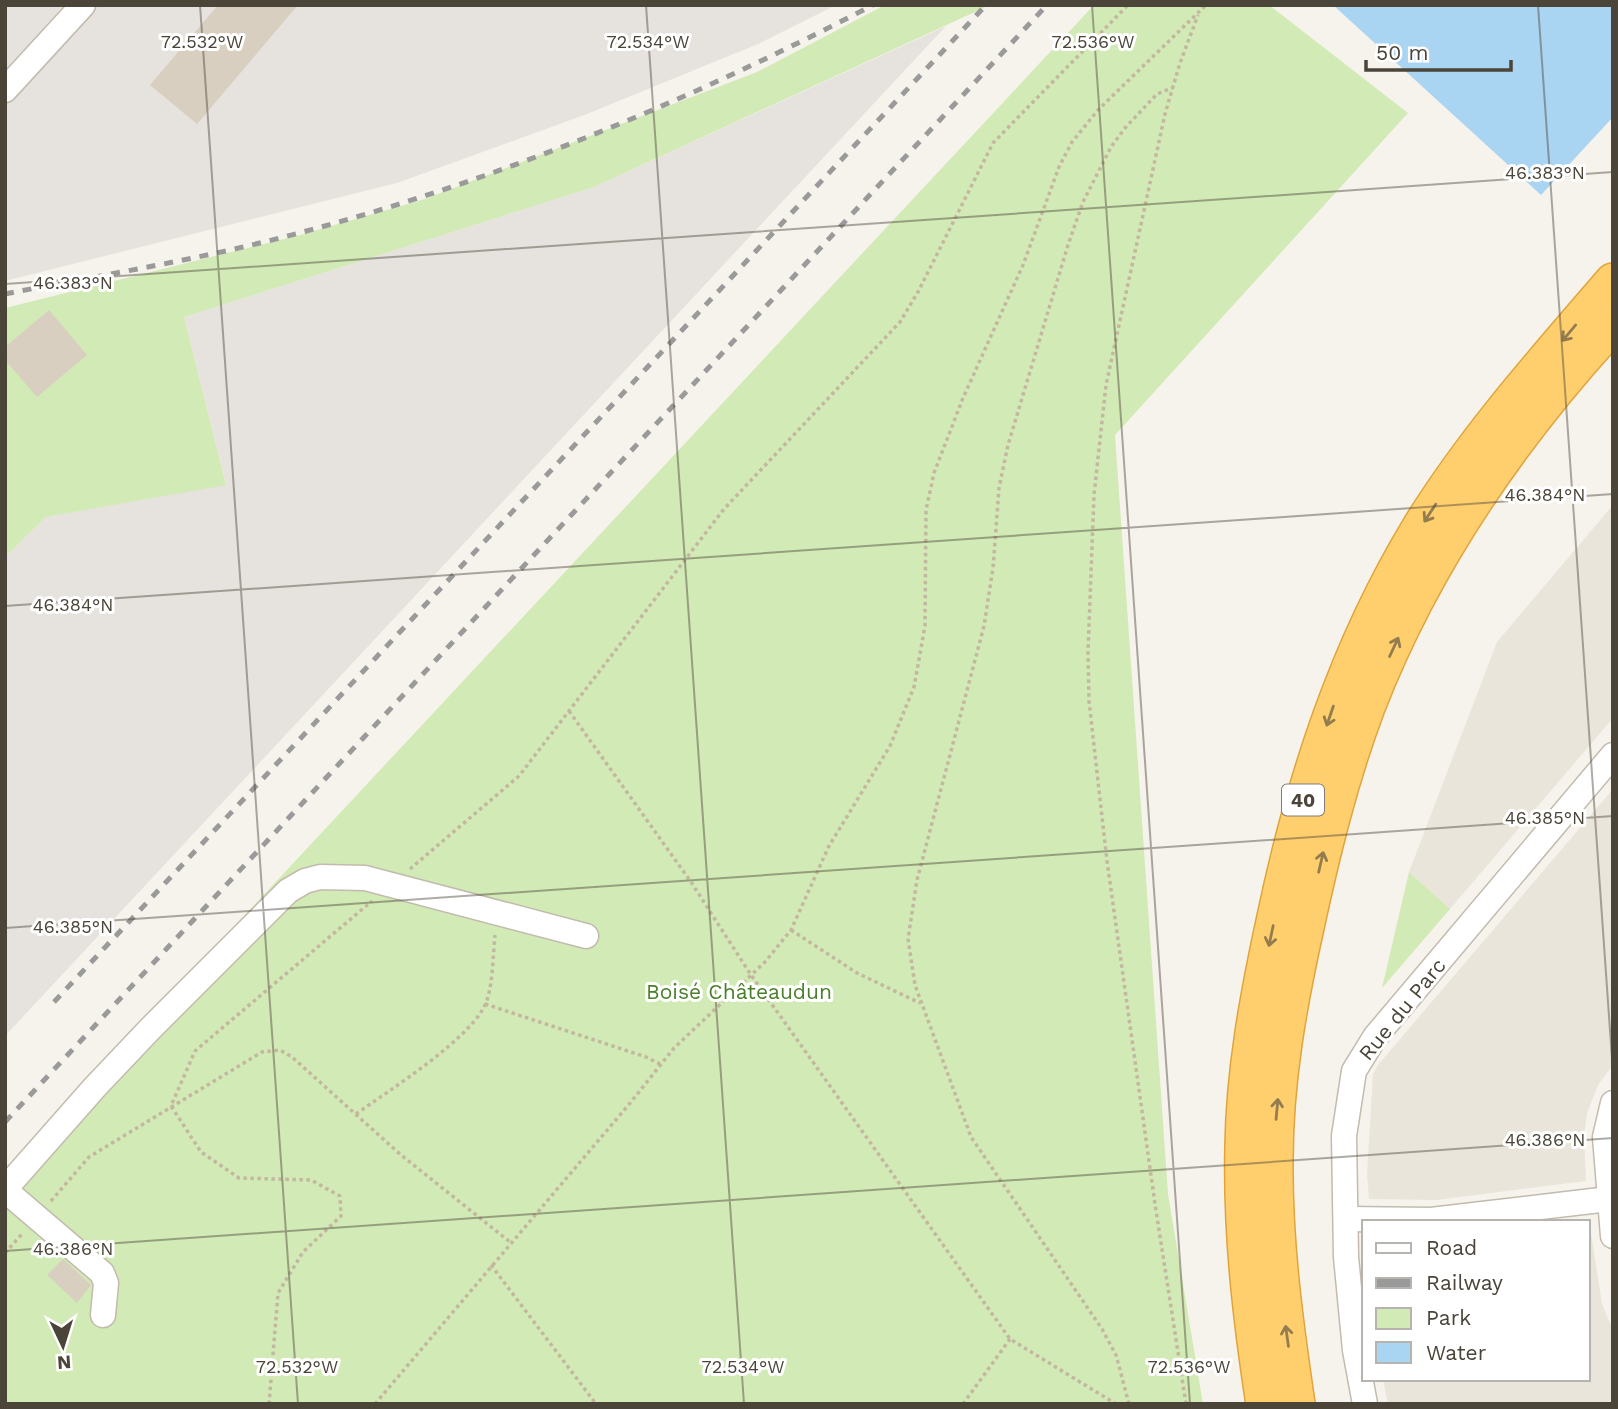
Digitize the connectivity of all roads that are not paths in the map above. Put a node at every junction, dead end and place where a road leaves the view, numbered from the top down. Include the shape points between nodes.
1 (83, 5) edge
2 (5, 90) edge
3 (1613, 281) edge
4 (1613, 325) edge
5 (1613, 354) edge
6 (1501, 461) junction
7 (1613, 755) edge
8 (586, 936) dead end
9 (1613, 1103) edge
10 (5, 1189) edge
11 (1609, 1199) junction
12 (1346, 1219) junction
13 (1613, 1236) edge
14 (103, 1315) dead end
15 (1264, 1404) edge
16 (1297, 1404) edge
17 (1365, 1404) edge

1 - 2 street
3 -> 15 highway, 40 via 1495,420 1420,528 1349,667 1306,787 1259,990 1244,1119 1245,1248
4 - 6 highway, 40
5 - 6 highway
16 -> 6 highway, 40 via 1279,1261 1275,1157 1283,1053 1303,940 1333,815 1368,707 1415,604
7 - 12 street, Rue du Parc via 1363,1054 1354,1071 1344,1136
8 - 10 street via 392,884 355,877 305,881 288,891 151,1028
9 - 11 street via 1605,1137
10 - 14 street via 102,1273 106,1283
11 - 12 street via 1431,1220
11 - 13 street
12 - 17 street, Rue du Parc via 1354,1336

